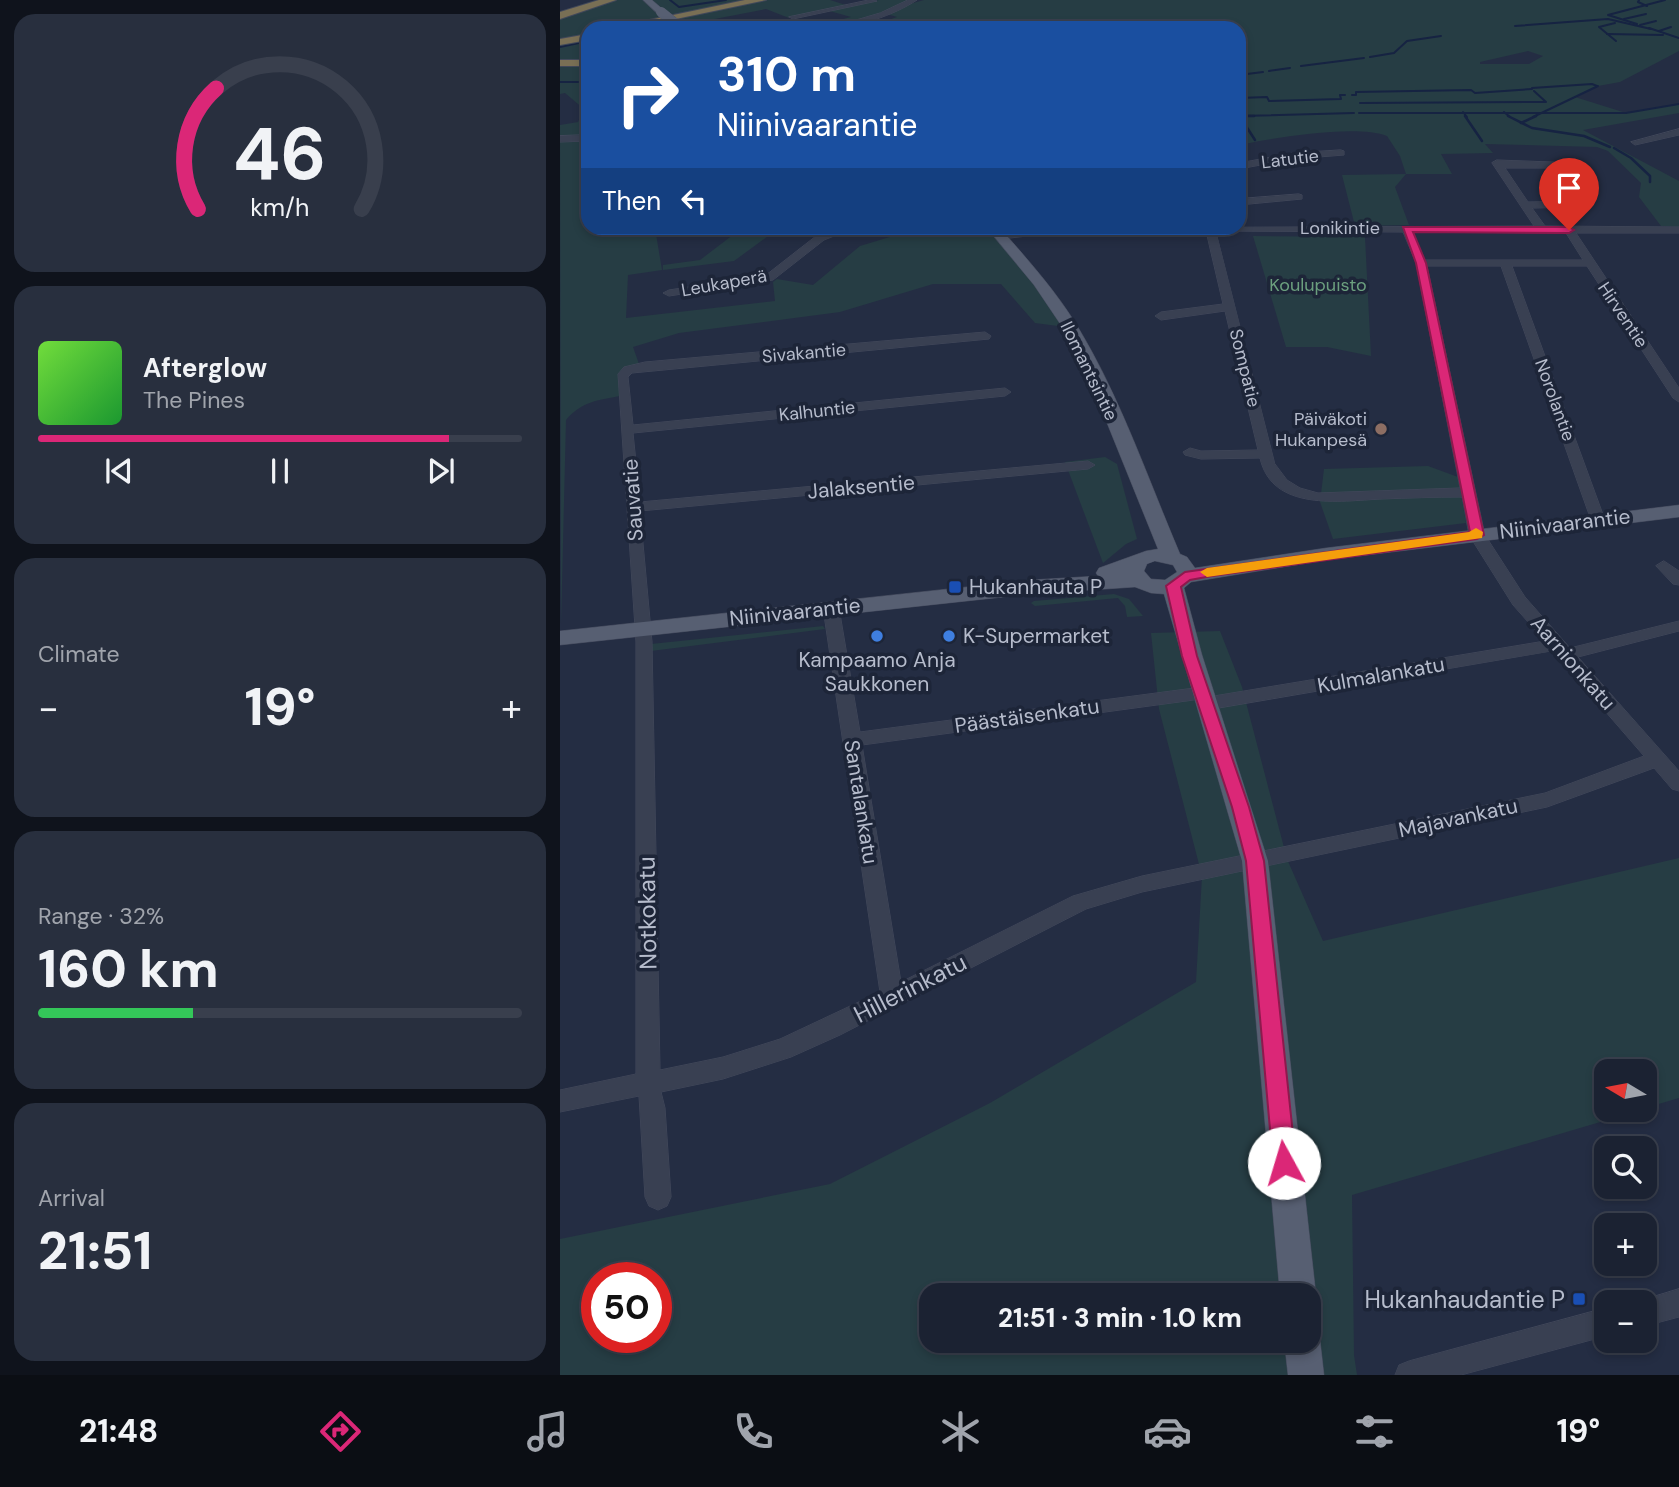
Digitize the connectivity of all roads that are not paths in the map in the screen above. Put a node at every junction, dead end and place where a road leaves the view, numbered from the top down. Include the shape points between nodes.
1 (611, 0) edge
2 (647, 0) edge
3 (761, 0) edge
4 (774, 0) edge
5 (914, 0) edge
6 (874, 1) edge
7 (846, 6) junction
8 (698, 15) junction
9 (877, 15) junction
10 (560, 16) edge
11 (793, 18) dead end
12 (652, 21) edge
13 (667, 21) edge
14 (672, 21) edge
15 (674, 21) edge
16 (857, 21) edge
17 (581, 36) edge
18 (560, 41) edge
19 (560, 62) edge
20 (581, 63) edge
21 (1679, 132) edge
22 (581, 138) edge
23 (560, 139) edge
24 (1635, 142) dead end
25 (1341, 153) dead end
26 (1246, 165) edge
27 (1576, 165) dead end
28 (1299, 197) dead end
29 (1246, 201) edge
30 (1583, 204) dead end
31 (1525, 205) junction
32 (1246, 228) edge
33 (1407, 229) junction
34 (1542, 230) junction
35 (1569, 230) junction
36 (829, 235) edge
37 (1000, 235) edge
38 (1212, 235) edge
39 (1677, 235) edge
40 (1421, 263) junction
41 (1505, 263) junction
42 (1589, 263) junction
43 (669, 293) dead end
44 (1230, 307) junction
45 (1160, 317) dead end
46 (985, 336) dead end
47 (624, 373) joint
48 (1005, 392) dead end
49 (1679, 398) edge
50 (628, 430) junction
51 (1190, 452) dead end
52 (1127, 453) junction
53 (1266, 454) junction
54 (1088, 465) dead end
55 (1467, 492) junction
56 (634, 507) junction
57 (1679, 511) edge
58 (1598, 520) junction
59 (1477, 535) junction
60 (1664, 566) dead end
61 (1178, 570) junction
62 (1144, 572) junction
63 (1679, 580) edge
64 (831, 608) junction
65 (1679, 626) edge
66 (643, 628) junction
67 (560, 638) edge
68 (1561, 650) junction
69 (1190, 656) junction
70 (1204, 699) junction
71 (852, 740) junction
72 (1657, 759) junction
73 (1679, 784) edge
74 (1255, 861) junction
75 (892, 996) junction
76 (648, 1084) junction
77 (560, 1101) edge
78 (658, 1197) dead end
79 (1297, 1283) edge
80 (1679, 1303) edge
81 (1657, 1309) edge
82 (1594, 1325) edge
83 (1303, 1353) edge
84 (1306, 1375) edge
85 (1409, 1375) edge

1 - 10 highway
2 - 14 main road, bridge
3 - 12 highway
4 - 8 highway
5 - 9 street
6 - 7 street
7 - 9 street
7 - 11 street
8 - 13 highway
8 - 15 highway
9 - 16 street
17 - 18 highway
19 - 20 highway
21 - 24 street
22 - 23 street
25 - 26 street, Latutie
27 - 31 street via 1498,164
28 - 29 street
30 - 31 street
31 - 34 street
32 - 33 street, Lonikintie
33 - 34 street, Lonikintie
33 - 40 street, Aarnionkatu
34 - 35 street, Lonikintie
35 - 39 street, Lonikintie via 1667,230
35 - 42 street, Hirventie
36 - 43 street, Leukaperä via 769,278
37 - 52 main road, Ilomantsintie via 1071,328
38 - 44 street, Sompatie
40 - 41 street
40 - 55 street, Aarnionkatu
41 - 42 street
41 - 58 street, Norolantie
42 - 49 street, Hirventie
44 - 45 street
44 - 53 street, Sompatie
46 - 47 street, Sivakantie via 645,366
47 - 50 street, Sauvatie via 621,382
48 - 50 street, Kalhuntie
50 - 56 street, Sauvatie
51 - 53 street
52 - 61 main road, Ilomantsintie
52 - 62 main road, Ilomantsintie
53 - 55 street, Sompatie via 1271,473 1296,493 1318,497
54 - 56 street, Jalaksentie
55 - 59 street, Aarnionkatu
56 - 66 street, Sauvatie
57 - 58 main road, Niinivaarantie
58 - 59 main road, Niinivaarantie
59 - 61 main road, Niinivaarantie
59 - 68 street, Aarnionkatu via 1513,593
60 - 63 street
61 - 62 main road
61 - 62 main road
61 - 69 main road, Ilomantsintie
62 - 64 main road, Niinivaarantie
62 - 69 main road, Ilomantsintie
64 - 66 main road, Niinivaarantie
64 - 71 street, Santalankatu
65 - 68 street, Kulmalankatu
66 - 67 main road, Niinivaarantie
66 - 76 street, Notkokatu
68 - 70 street, Kulmalankatu
68 - 72 street, Aarnionkatu
69 - 70 main road
70 - 71 street, Päästäisenkatu
70 - 74 main road
71 - 75 street, Santalankatu
72 - 73 street, Aarnionkatu
72 - 74 street, Majavankatu via 1547,800
74 - 75 street, Hillerinkatu via 1080,902
74 - 79 main road
75 - 76 street, Hillerinkatu via 783,1049
76 - 77 street, Hillerinkatu
76 - 78 street, Notkokatu
80 - 81 street
82 - 85 street
83 - 84 main road

